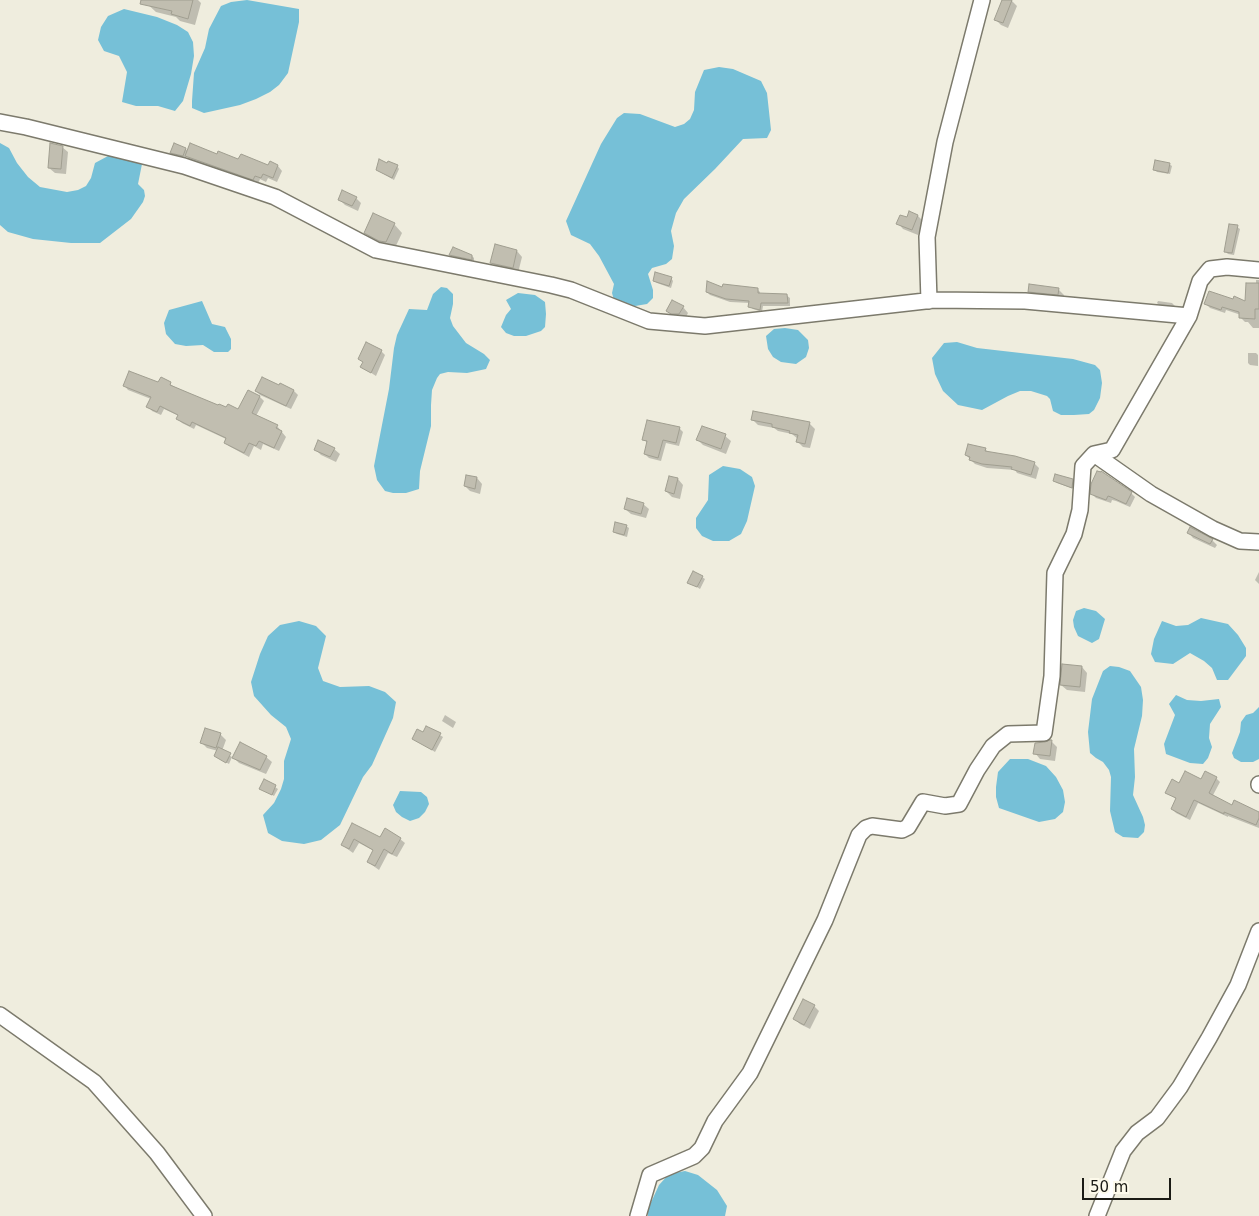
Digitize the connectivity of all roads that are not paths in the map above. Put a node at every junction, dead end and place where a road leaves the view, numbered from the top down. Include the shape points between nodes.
1 (982, 0) edge
2 (0, 122) edge
3 (1259, 270) edge
4 (929, 301) junction
5 (1189, 316) junction
6 (1094, 454) junction
7 (1259, 542) edge
8 (1259, 931) edge
9 (0, 1015) edge
10 (204, 1216) edge
11 (638, 1216) edge
12 (1096, 1216) edge

1 - 4 street via 945,142 928,237
2 - 4 street via 184,166 275,197 376,250 571,290 649,321 705,326
3 - 5 street via 1210,269 1200,281
4 - 5 street via 1026,301
5 - 6 street via 1112,450
6 - 7 street via 1151,494 1213,529 1240,541
6 - 11 street via 1083,466 1080,510 1074,534 1055,573 1052,676 1044,733 1008,734 993,746 959,804 945,806 923,802 908,827 902,830 872,826 859,835 825,920 750,1073 715,1121 702,1148 694,1156 650,1175
8 - 12 street via 1226,1008 1180,1087 1156,1118 1137,1133 1123,1151
9 - 10 street via 94,1082 157,1153

